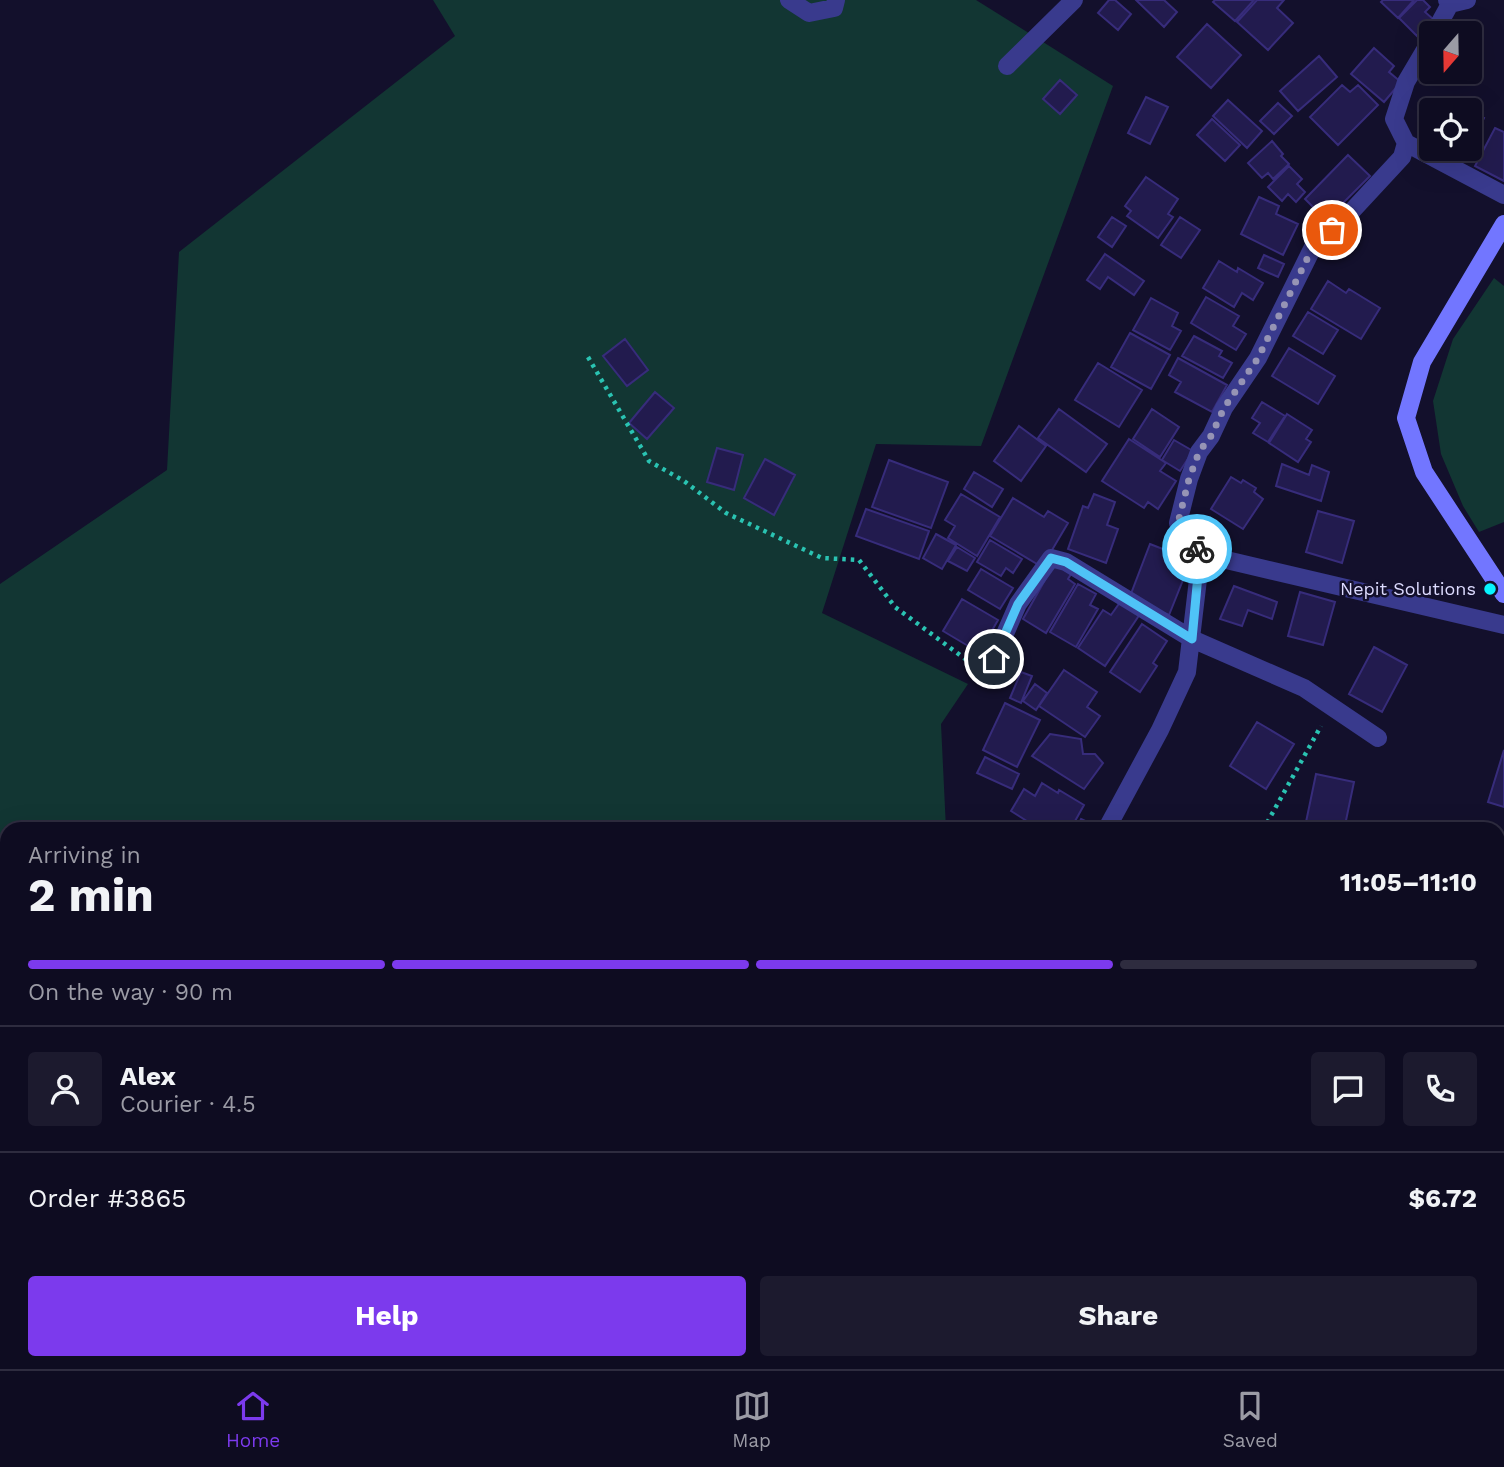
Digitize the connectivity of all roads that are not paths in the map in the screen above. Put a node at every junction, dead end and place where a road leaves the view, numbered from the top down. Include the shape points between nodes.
1 (789, 0) edge
2 (1074, 0) edge
3 (1455, 1) edge
4 (835, 4) edge
5 (1442, 21) edge
6 (1419, 60) edge
7 (1007, 66) dead end
8 (1406, 143) junction
9 (1504, 195) edge
10 (1504, 224) edge
11 (1200, 554) junction
12 (1504, 594) edge
13 (1504, 625) edge
14 (1192, 639) junction
15 (994, 659) road end
16 (1378, 738) dead end
17 (1110, 822) edge

1 - 4 street via 809,13
2 - 7 street
3 - 5 street
6 - 8 street via 1394,119
8 - 9 street
8 - 11 street via 1402,157 1313,247 1258,358 1199,452 1178,523
10 - 12 main road via 1422,362 1406,418 1424,472
11 - 13 street
11 - 14 street
14 - 15 street via 1066,562 1051,558 1018,604
14 - 16 street via 1304,688
14 - 17 street via 1182,684

